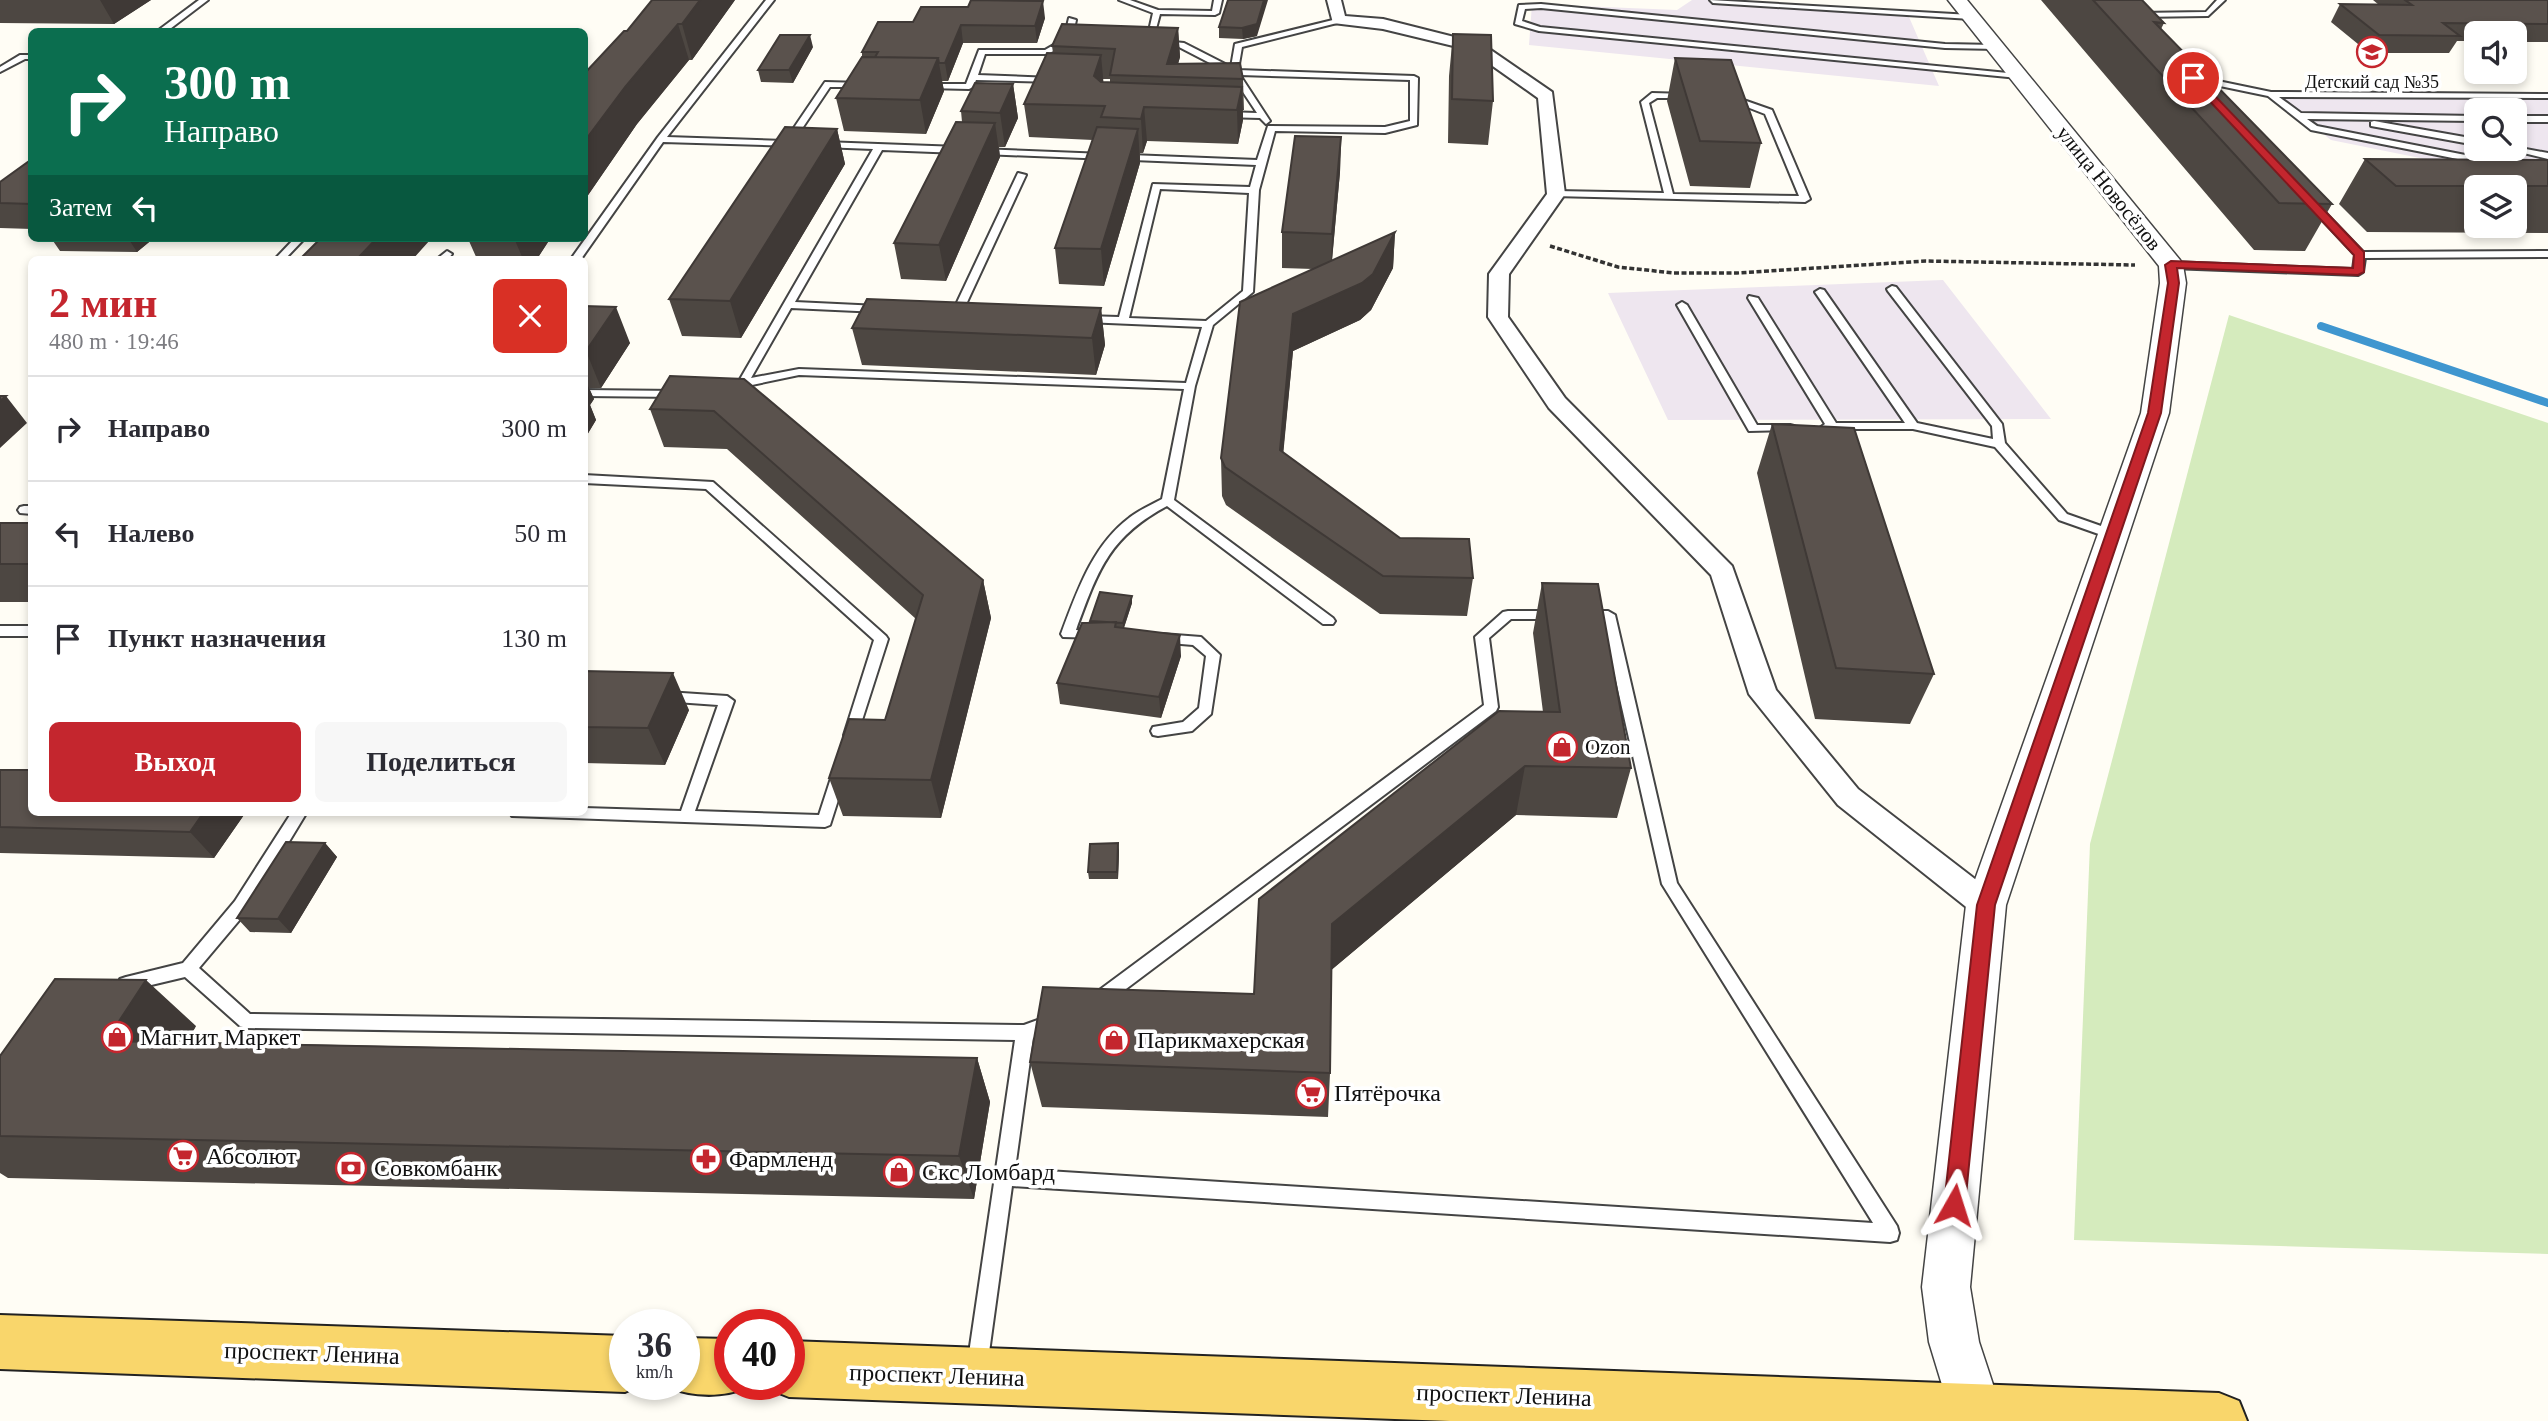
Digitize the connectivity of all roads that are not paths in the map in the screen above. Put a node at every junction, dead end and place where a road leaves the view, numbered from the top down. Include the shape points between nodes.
1 (204, 0) edge
2 (770, 0) edge
3 (1123, 0) edge
4 (1218, 0) edge
5 (2221, 0) edge
6 (1713, 1) edge
7 (2126, 8) edge
8 (1964, 9) edge
9 (1336, 10) edge
10 (1157, 12) junction
11 (2134, 15) junction
12 (1072, 20) dead end
13 (2142, 24) edge
14 (166, 28) edge
15 (1068, 41) junction
16 (1081, 41) edge
17 (1136, 42) edge
18 (1149, 42) junction
19 (1995, 47) junction
20 (28, 57) edge
21 (2184, 69) edge
22 (0, 70) edge
23 (1234, 72) junction
24 (2018, 76) junction
25 (973, 77) junction
26 (2193, 78) junction
27 (1056, 80) edge
28 (879, 85) edge
29 (917, 86) edge
30 (2202, 87) edge
31 (2271, 94) junction
32 (1703, 96) edge
33 (2548, 96) edge
34 (1715, 97) edge
35 (1210, 114) edge
36 (2299, 116) junction
37 (2335, 116) junction
38 (1263, 117) junction
39 (2464, 118) edge
40 (2527, 119) edge
41 (2548, 119) edge
42 (1270, 128) junction
43 (661, 139) junction
44 (2464, 140) edge
45 (788, 144) junction
46 (801, 144) edge
47 (814, 145) edge
48 (2548, 146) edge
49 (879, 147) junction
50 (2527, 147) edge
51 (2527, 151) edge
52 (2548, 156) edge
53 (1261, 163) junction
54 (2509, 166) edge
55 (1021, 175) dead end
56 (1255, 190) junction
57 (1556, 194) junction
58 (1669, 196) junction
59 (2304, 196) edge
60 (296, 242) edge
61 (2548, 254) edge
62 (2360, 255) junction
63 (283, 256) edge
64 (578, 256) edge
65 (2171, 265) junction
66 (1892, 289) dead end
67 (1820, 292) dead end
68 (1753, 298) dead end
69 (1682, 305) dead end
70 (790, 306) junction
71 (887, 310) edge
72 (943, 312) edge
73 (957, 313) junction
74 (971, 313) edge
75 (1067, 318) edge
76 (1123, 321) junction
77 (1208, 324) junction
78 (743, 383) junction
79 (1189, 386) junction
80 (720, 389) edge
81 (588, 393) edge
82 (696, 395) edge
83 (1913, 426) junction
84 (1833, 427) junction
85 (1806, 428) edge
86 (1819, 428) edge
87 (1999, 444) junction
88 (588, 478) edge
89 (1168, 501) junction
90 (2114, 535) junction
91 (1328, 621) dead end
92 (0, 631) edge
93 (28, 631) edge
94 (1107, 636) edge
95 (1145, 638) edge
96 (649, 696) edge
97 (1158, 731) dead end
98 (588, 814) edge
99 (297, 816) edge
100 (686, 817) junction
101 (1986, 905) junction
102 (188, 969) junction
103 (109, 988) edge
104 (1025, 1032) junction
105 (1003, 1177) junction
106 (0, 1342) edge
107 (609, 1363) edge
108 (805, 1370) edge
109 (976, 1376) junction
110 (1978, 1416) edge
111 (2219, 1421) edge

1 - 14 lane
2 - 43 lane
3 - 10 lane
4 - 10 lane via 1215,13
5 - 11 lane via 2208,14
6 - 8 lane
7 - 11 lane
8 - 19 street, улица Новосёлов
9 - 23 lane via 1238,46
9 - 57 street via 1476,47 1546,96
10 - 18 lane
11 - 13 lane
12 - 15 lane
15 - 16 lane
15 - 25 lane via 1047,52 982,52
17 - 18 lane
18 - 23 lane via 1181,45
19 - 24 street, улица Новосёлов
19 - 24 lane via 1932,45 1541,6 1522,7 1518,22 1539,29
20 - 22 lane
21 - 26 lane
23 - 38 lane
23 - 42 lane via 1414,78 1414,123 1385,130
24 - 65 street, улица Новосёлов
25 - 27 lane
25 - 29 lane via 969,87
26 - 30 lane
26 - 31 lane
28 - 45 lane via 828,84
31 - 33 lane
31 - 36 lane
32 - 58 lane via 1655,95 1645,102
34 - 58 lane via 1769,112 1805,199
35 - 38 lane
36 - 37 lane
36 - 54 lane via 2314,128
37 - 39 lane
37 - 44 lane
38 - 42 lane
40 - 41 lane
42 - 53 lane
43 - 45 lane
43 - 64 lane
45 - 46 lane
47 - 49 lane
48 - 50 lane
49 - 53 lane
49 - 70 lane
51 - 52 lane
53 - 56 lane
55 - 73 lane
56 - 76 lane via 1156,186
56 - 77 lane via 1248,292
57 - 58 lane
57 - 101 street via 1499,274 1498,317 1557,403 1723,572 1763,694 1848,797
59 - 62 lane
60 - 63 lane
61 - 62 lane
62 - 65 lane via 2358,272
65 - 90 street, улица Новосёлов via 2174,283 2155,413
66 - 87 lane via 1998,426
67 - 83 lane
68 - 84 lane
69 - 85 lane via 1753,429
70 - 71 lane
70 - 78 lane
72 - 73 lane
73 - 74 lane
75 - 76 lane
76 - 77 lane
77 - 79 lane
78 - 79 lane via 799,372
78 - 80 lane
79 - 89 lane
81 - 82 lane
83 - 84 lane
83 - 87 lane
84 - 86 lane
87 - 90 lane via 2063,517
88 - 100 lane via 709,485 881,639 825,821
89 - 91 lane
89 - 94 lane via 1114,538 1086,584 1068,634
90 - 101 street, улица Новосёлов
92 - 93 lane
95 - 97 lane via 1196,640 1213,655 1206,710 1187,727
96 - 100 lane via 727,701
98 - 100 lane
99 - 102 lane via 241,906
101 - 110 street, улица Новосёлов via 1946,1287 1954,1342
102 - 103 lane
102 - 104 lane via 246,1021
104 - 105 lane
104 - 105 lane via 1092,1006 1491,707 1482,638 1508,615 1608,615 1670,884 1890,1233
105 - 109 lane
106 - 107 main road, проспект Ленина
108 - 109 main road, проспект Ленина
109 - 110 main road, проспект Ленина
110 - 111 main road, проспект Ленина

